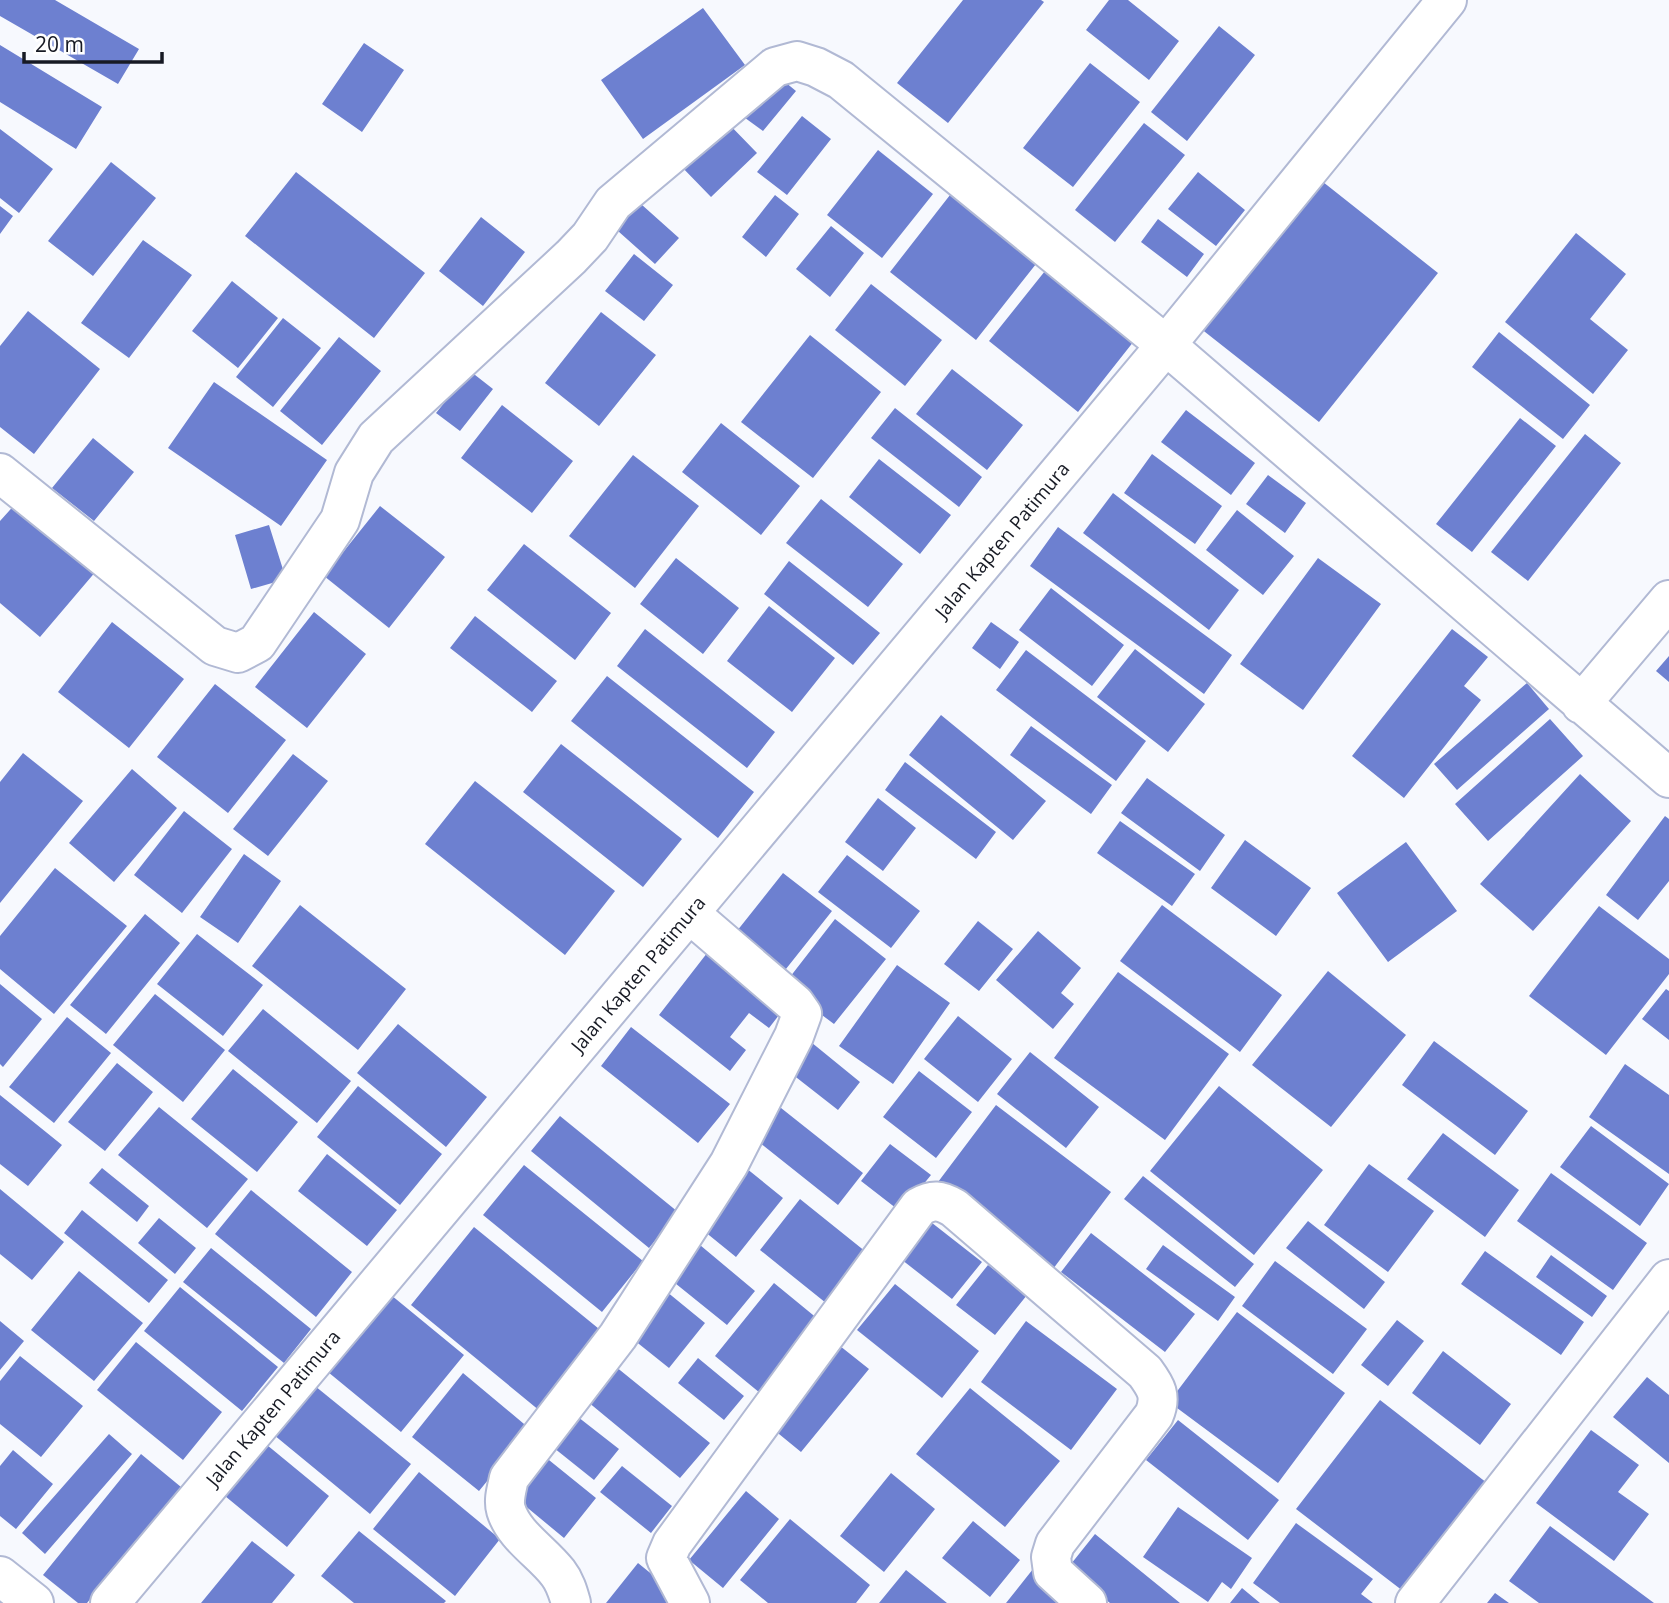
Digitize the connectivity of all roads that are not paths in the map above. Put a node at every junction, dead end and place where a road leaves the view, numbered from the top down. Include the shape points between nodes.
1 (1447, 0) edge
2 (1166, 345) junction
3 (0, 472) edge
4 (1669, 600) edge
5 (1581, 704) junction
6 (1669, 778) edge
7 (689, 913) junction
8 (1669, 1279) edge
9 (0, 1576) edge
10 (34, 1603) edge
11 (110, 1603) edge
12 (571, 1603) edge
13 (690, 1603) edge
14 (1087, 1603) edge
15 (1415, 1603) edge

1 - 2 street, Jalan Kapten Patimura
2 - 3 street via 841,80 797,61 775,67 613,203 571,257 376,438 354,473 340,520 257,643 237,653 215,646
2 - 5 street
2 - 7 street, Jalan Kapten Patimura
4 - 5 street
5 - 6 street
7 - 11 street, Jalan Kapten Patimura
7 - 12 street via 802,1014 729,1164 618,1336 509,1478 506,1510 515,1527 558,1573
8 - 15 street
9 - 10 street
13 - 14 street via 666,1558 671,1544 919,1207 931,1200 954,1208 1145,1371 1155,1385 1159,1403 1154,1415 1055,1544 1053,1572

